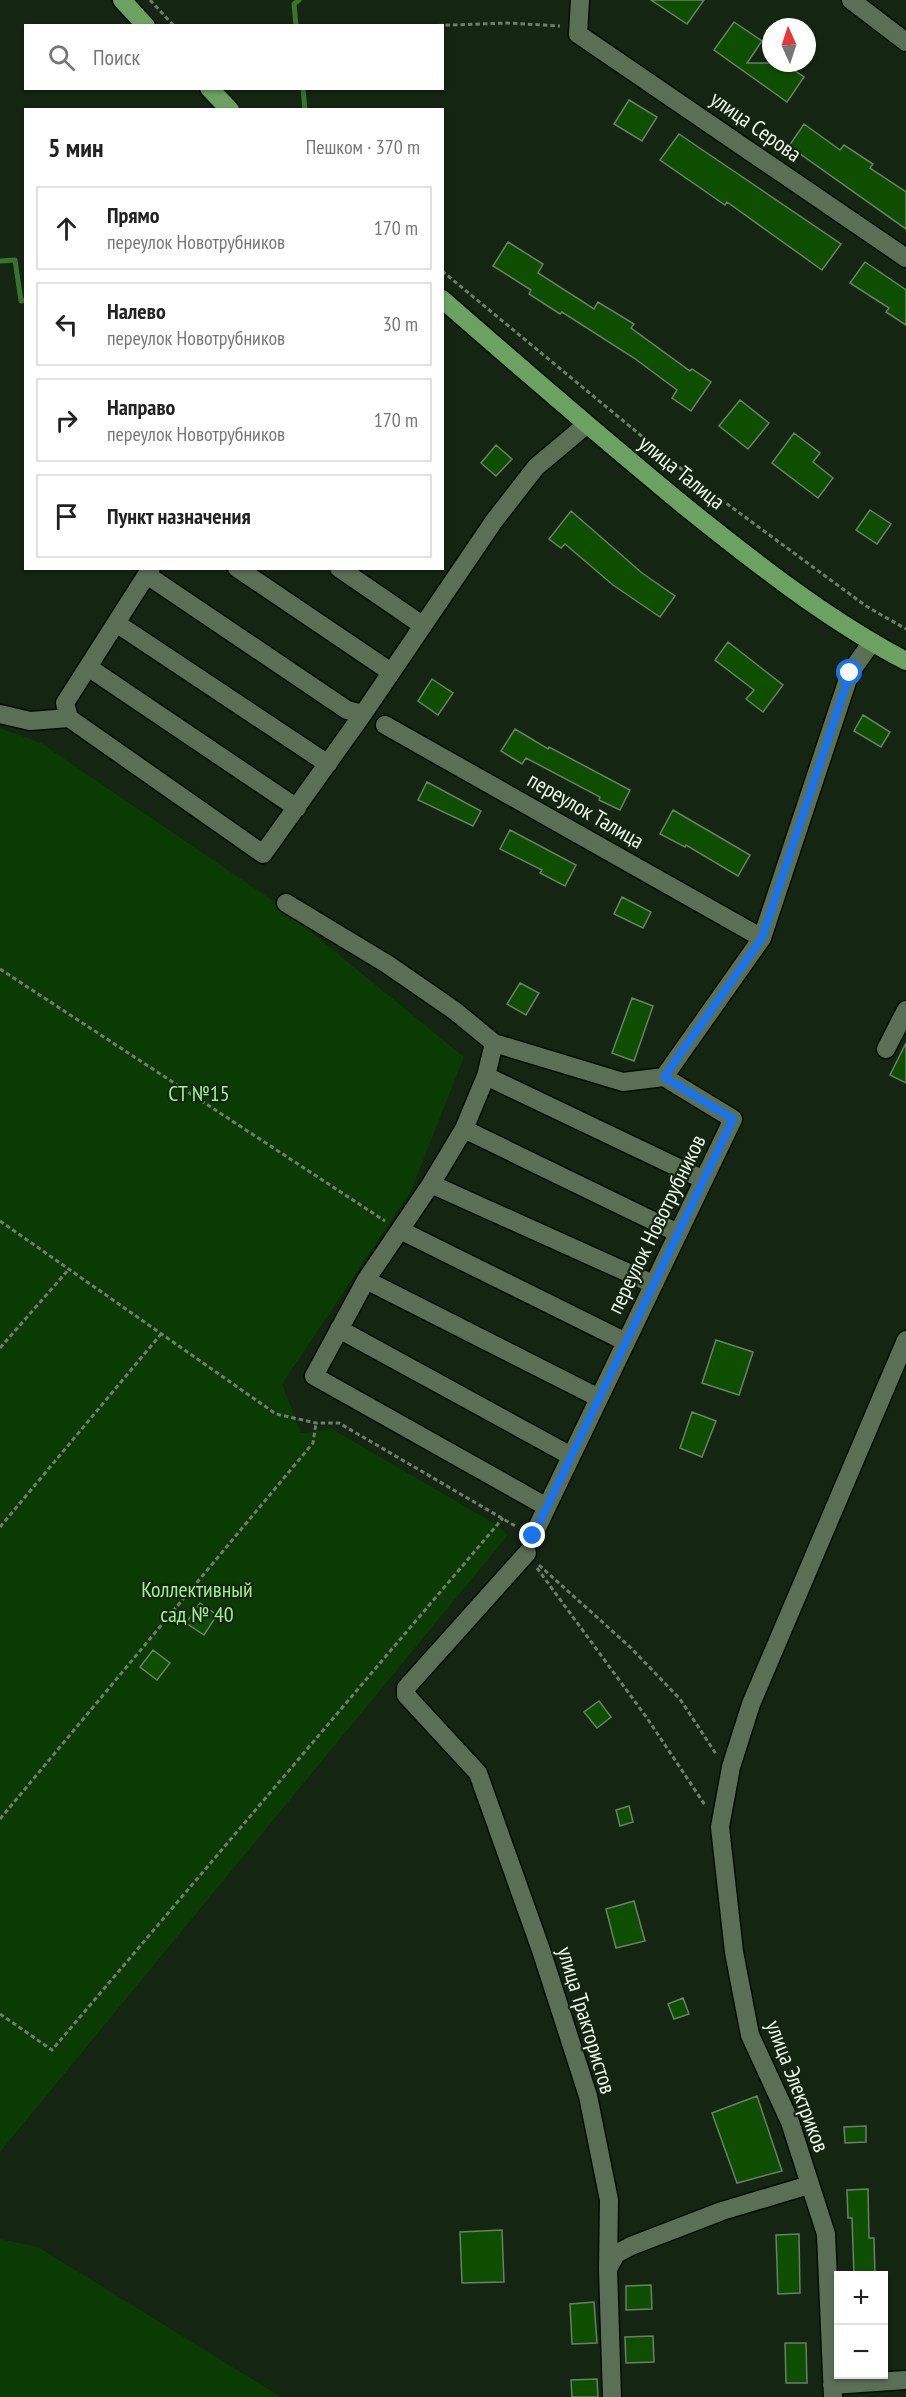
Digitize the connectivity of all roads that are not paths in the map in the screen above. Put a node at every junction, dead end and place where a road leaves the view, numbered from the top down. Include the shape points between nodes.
1 (122, 0) edge
2 (580, 0) edge
3 (851, 0) edge
4 (144, 24) edge
5 (906, 42) edge
6 (210, 90) edge
7 (228, 108) edge
8 (906, 258) edge
9 (444, 301) edge
10 (585, 425) junction
11 (240, 570) edge
12 (342, 570) edge
13 (149, 572) edge
14 (117, 623) junction
15 (422, 625) junction
16 (871, 643) junction
17 (906, 661) edge
18 (88, 668) junction
19 (391, 672) junction
20 (0, 714) edge
21 (363, 714) junction
22 (69, 718) junction
23 (385, 725) dead end
24 (328, 764) junction
25 (297, 808) junction
26 (286, 903) dead end
27 (762, 938) junction
28 (906, 1010) edge
29 (494, 1043) junction
30 (886, 1048) dead end
31 (486, 1076) junction
32 (664, 1077) junction
33 (464, 1129) junction
34 (704, 1180) junction
35 (431, 1184) junction
36 (400, 1230) junction
37 (678, 1233) junction
38 (366, 1280) junction
39 (653, 1284) junction
40 (339, 1329) junction
41 (906, 1340) edge
42 (626, 1342) junction
43 (599, 1398) junction
44 (572, 1455) junction
45 (547, 1507) junction
46 (406, 1695) joint
47 (808, 2185) junction
48 (608, 2269) junction
49 (906, 2380) edge
50 (833, 2391) edge
51 (612, 2397) edge

1 - 4 main road
2 - 8 street, улица Серова via 578,34
3 - 5 street
6 - 7 main road
9 - 10 main road, улица Талица
10 - 15 street via 536,467
10 - 16 main road, улица Талица via 745,555
11 - 19 street
12 - 15 street
13 - 14 street
13 - 21 street via 347,710
14 - 18 street
14 - 24 street
15 - 19 street
16 - 17 main road, улица Талица
16 - 27 street via 850,673
18 - 22 street via 65,703
18 - 25 street
19 - 21 street
20 - 22 street via 30,721
21 - 24 street
22 - 25 street via 263,854
23 - 27 street, переулок Талица
24 - 25 street
26 - 29 street via 387,964
27 - 32 street
28 - 30 street
29 - 31 street
29 - 32 street via 623,1082
31 - 33 street
31 - 34 street
32 - 34 street, переулок Новотрубников via 733,1119
33 - 35 street
33 - 37 street
34 - 37 street, переулок Новотрубников
35 - 36 street
35 - 39 street
36 - 38 street
36 - 42 street
37 - 39 street, переулок Новотрубников
38 - 40 street
38 - 43 street
39 - 42 street, переулок Новотрубников
40 - 44 street
40 - 45 street via 314,1376
41 - 47 street, улица Электриков via 751,1704 731,1767 720,1827 734,1952 750,2035 790,2122
42 - 43 street, переулок Новотрубников
43 - 44 street, переулок Новотрубников
44 - 45 street, переулок Новотрубников
45 - 46 street, переулок Новотрубников via 530,1545 406,1688
46 - 48 street, улица Трактористов via 478,1773 588,2096 609,2200
47 - 48 street via 722,2211 631,2246 616,2254
47 - 50 street, улица Электриков via 826,2234
48 - 51 street, улица Трактористов
49 - 50 street

